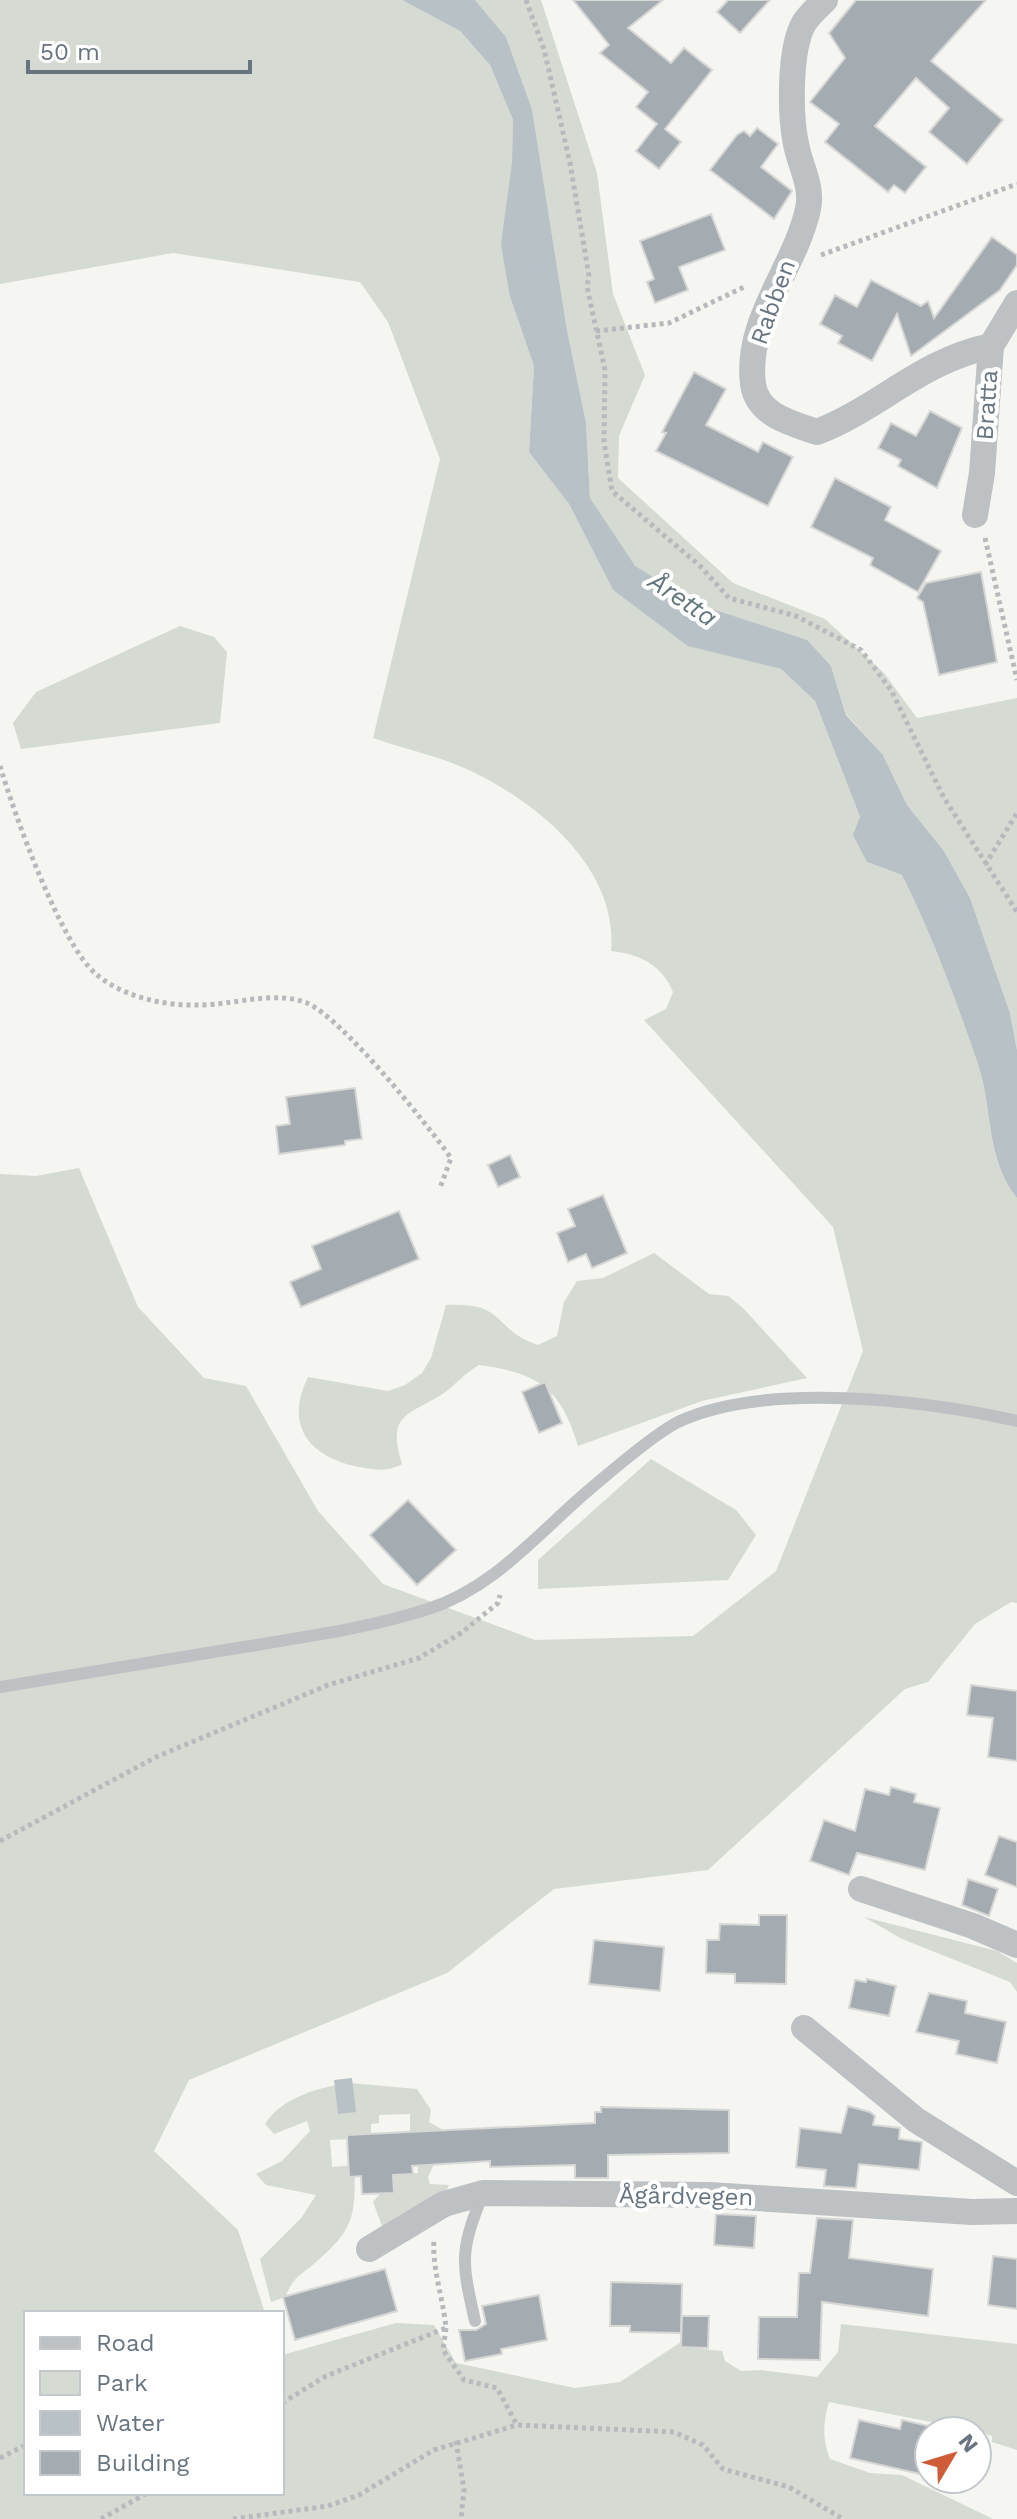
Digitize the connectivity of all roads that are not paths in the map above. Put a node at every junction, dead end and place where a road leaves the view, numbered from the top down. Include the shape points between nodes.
1 (825, 0) edge
2 (1017, 303) edge
3 (991, 346) junction
4 (978, 520) road end
5 (1017, 1421) edge
6 (0, 1687) edge
7 (861, 1889) dead end
8 (1017, 1945) edge
9 (804, 2028) dead end
10 (1017, 2183) edge
11 (483, 2193) junction
12 (1017, 2211) edge
13 (369, 2249) dead end
14 (475, 2321) dead end

1 - 3 street, Rabben via 803,24 794,67 791,103 808,208 755,345 753,384 761,406 817,432 915,374 960,352
2 - 3 street, Bratta
3 - 4 street, Bratta
5 - 6 lane via 888,1399 722,1405 675,1424 476,1588 429,1609 308,1636
7 - 8 street
9 - 10 street via 916,2120
11 - 12 street, Ågårdvegen via 710,2195
11 - 13 street, Ågårdvegen via 444,2204
11 - 14 lane via 462,2262

